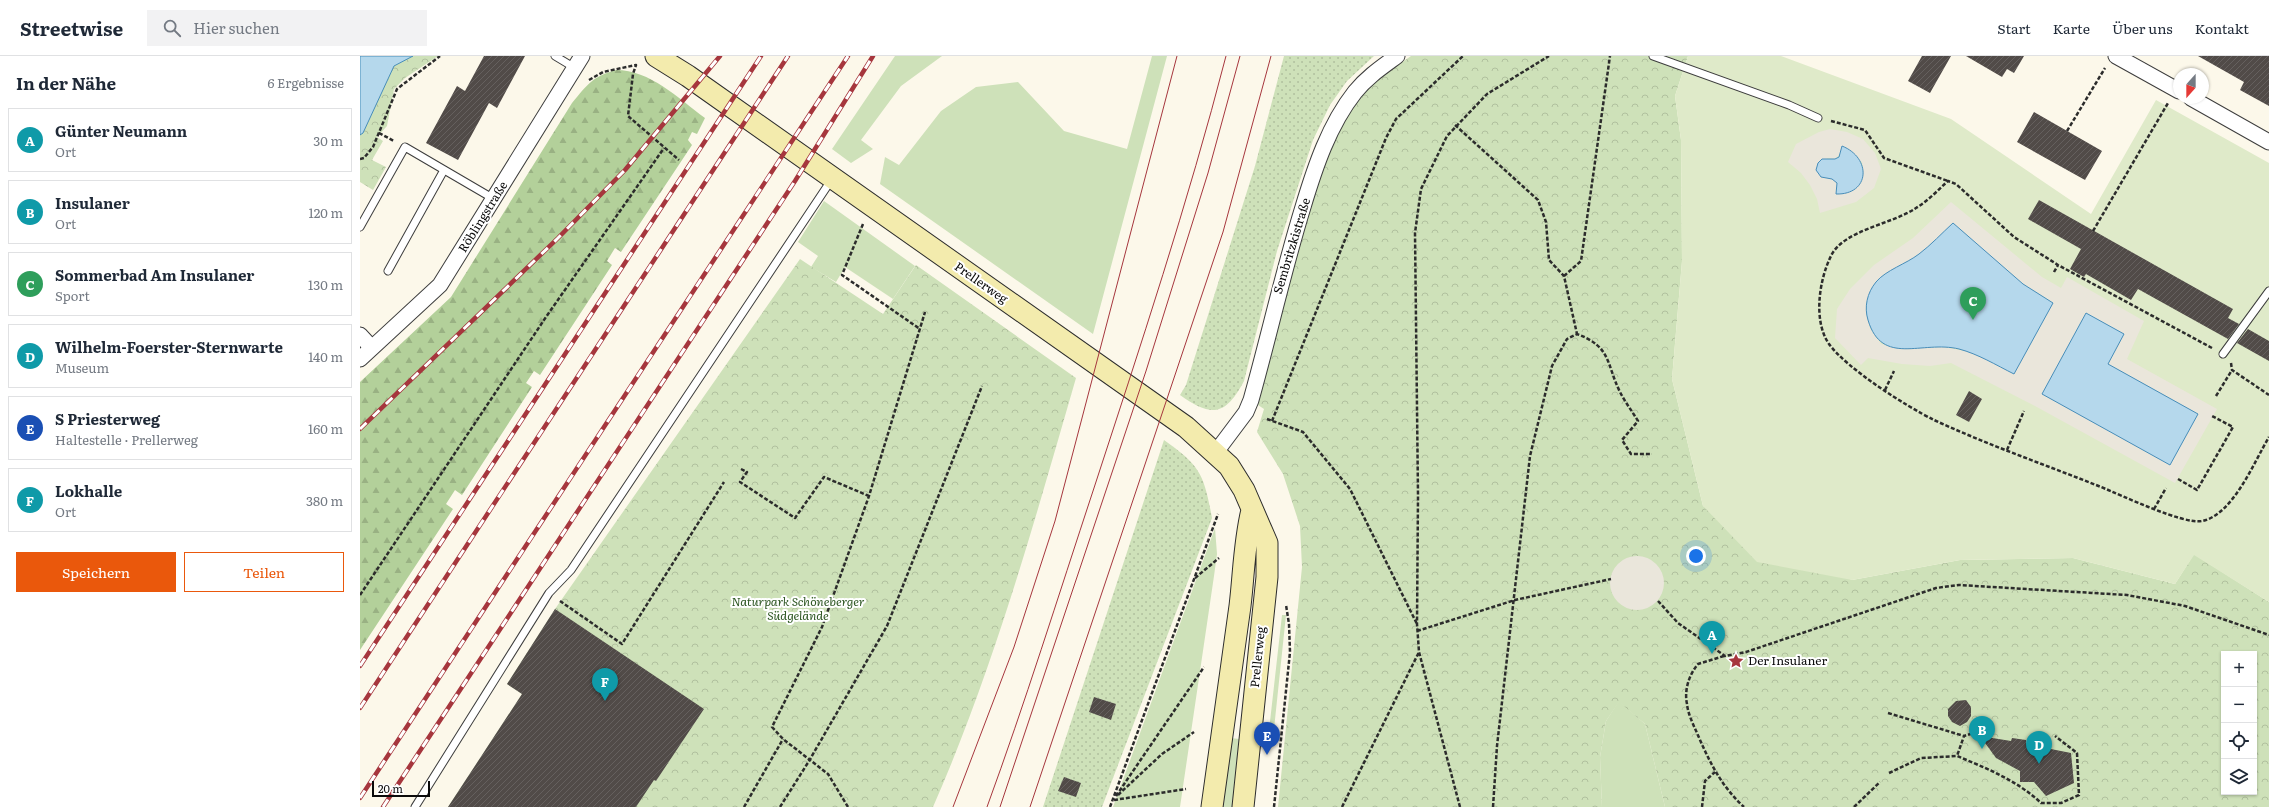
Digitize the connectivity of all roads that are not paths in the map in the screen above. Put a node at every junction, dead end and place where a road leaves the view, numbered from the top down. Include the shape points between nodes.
1 (555, 56) edge
2 (656, 56) edge
3 (675, 56) edge
4 (1396, 56) edge
5 (1652, 56) edge
6 (2111, 61) edge
7 (578, 62) edge
8 (688, 76) junction
9 (2173, 95) edge
10 (2202, 104) edge
11 (1818, 118) road end
12 (2269, 142) edge
13 (444, 170) junction
14 (832, 179) junction
15 (494, 199) junction
16 (360, 228) edge
17 (388, 271) dead end
18 (2269, 291) edge
19 (360, 335) edge
20 (372, 348) junction
21 (2223, 354) dead end
22 (360, 359) edge
23 (1216, 452) junction
24 (1252, 510) junction
25 (415, 807) edge
26 (1212, 807) edge
27 (1243, 807) edge

1 - 7 lane
2 - 8 main road, Prellerweg
3 - 8 main road, Prellerweg
4 - 23 street, Sembritzkistraße via 1356,91 1327,141 1288,255 1251,400 1246,412
5 - 11 lane
6 - 9 street
7 - 15 street, Röblingstraße
8 - 14 main road, Prellerweg
10 - 12 street
13 - 15 lane
13 - 16 lane via 404,147
13 - 17 lane
14 - 23 main road, Prellerweg via 1186,428
14 - 25 lane via 571,570 549,593
15 - 20 street, Röblingstraße via 440,285
18 - 21 lane
19 - 20 street
20 - 22 street, Röblingstraße
23 - 24 main road, Prellerweg via 1236,476
24 - 26 main road, Prellerweg via 1245,539 1243,583
24 - 27 main road, Prellerweg via 1267,544 1268,560

